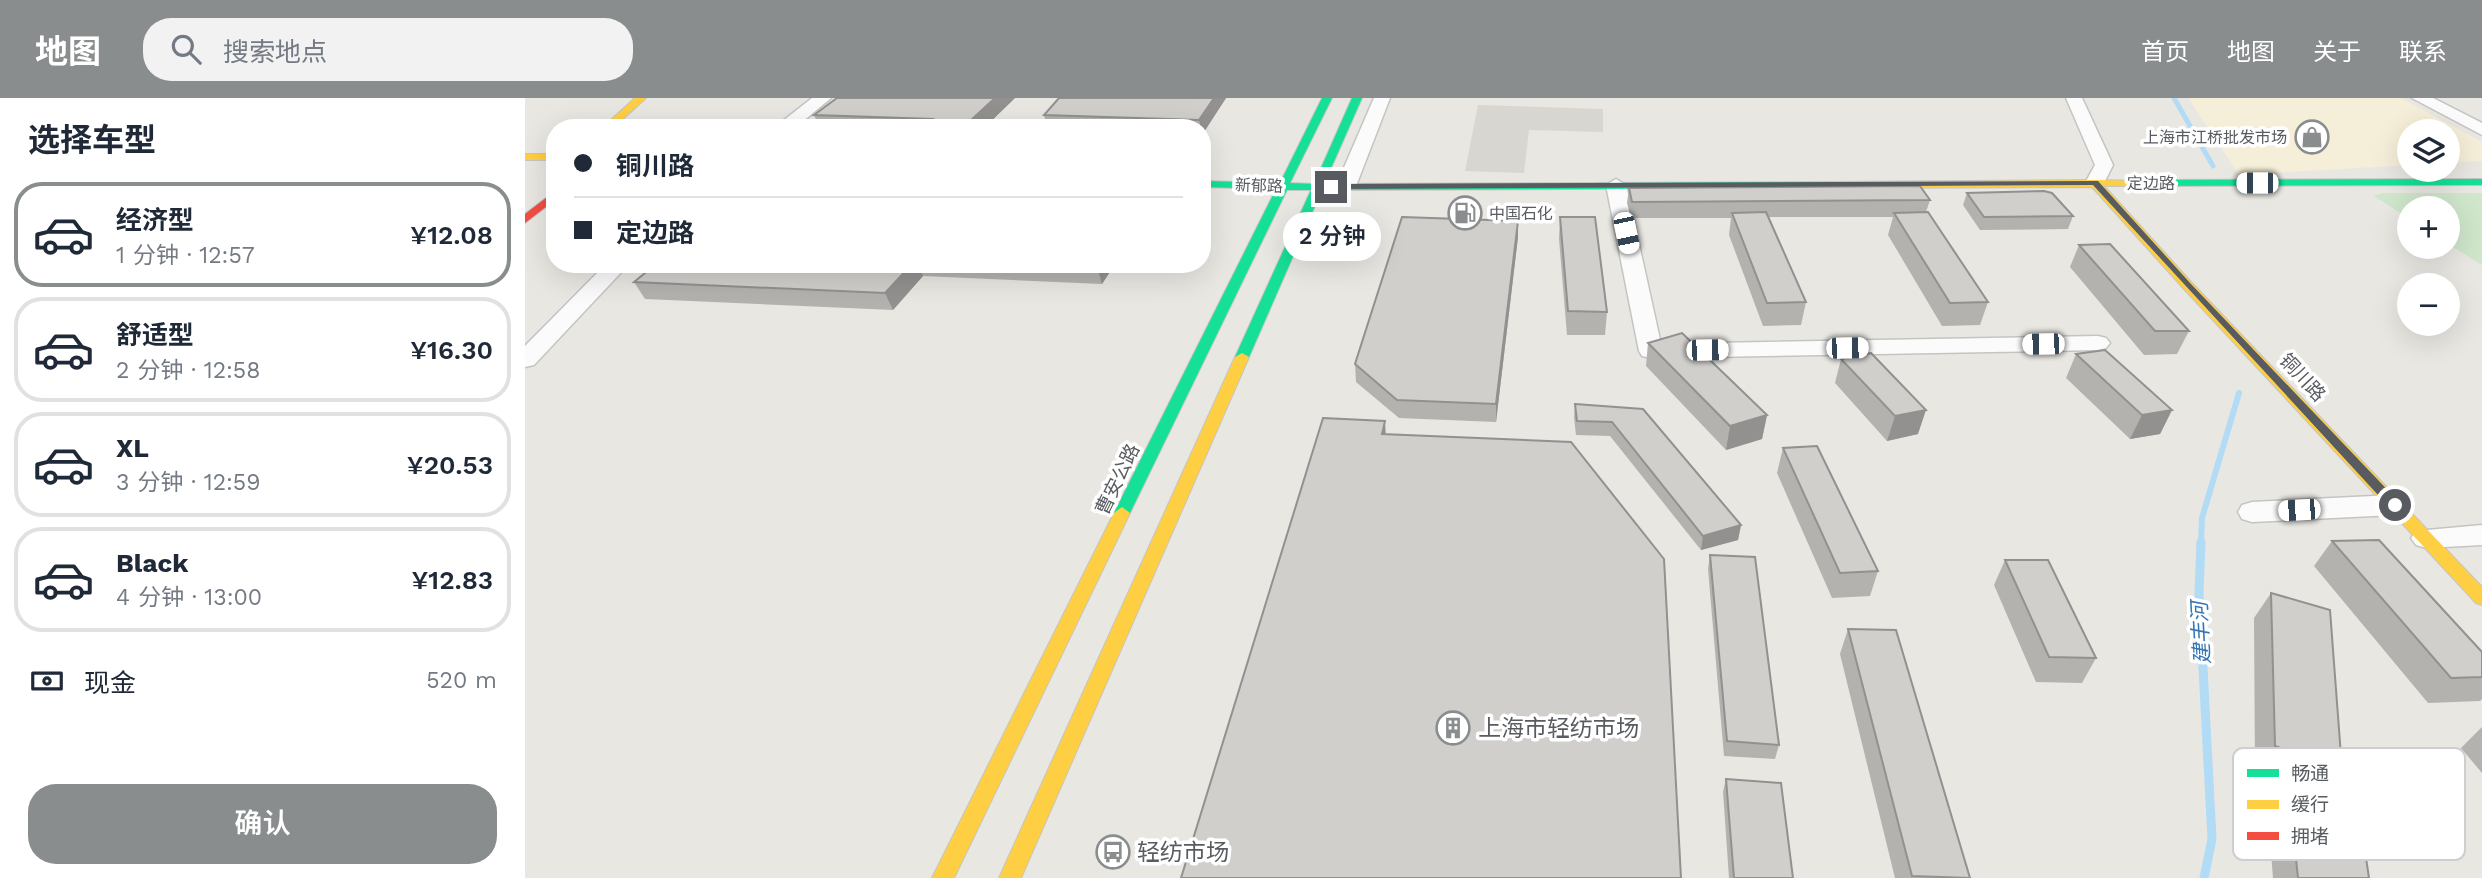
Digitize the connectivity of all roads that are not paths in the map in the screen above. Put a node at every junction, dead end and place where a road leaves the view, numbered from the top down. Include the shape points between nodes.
1 (823, 98) edge
2 (1327, 98) edge
3 (1357, 98) edge
4 (1381, 98) edge
5 (2074, 98) edge
6 (2420, 98) edge
7 (647, 102) edge
8 (621, 119) edge
9 (635, 119) edge
10 (795, 119) edge
11 (2482, 130) edge
12 (525, 157) edge
13 (546, 157) edge
14 (2482, 182) edge
15 (2095, 183) junction
16 (1211, 184) edge
17 (1616, 185) junction
18 (1284, 186) junction
19 (1316, 187) junction
20 (1346, 187) junction
21 (546, 190) edge
22 (546, 193) edge
23 (525, 199) edge
24 (525, 220) edge
25 (609, 273) edge
26 (2098, 343) dead end
27 (525, 360) edge
28 (2395, 505) junction
29 (2252, 512) dead end
30 (2482, 536) edge
31 (2426, 538) junction
32 (2482, 598) edge
33 (943, 878) edge
34 (1010, 878) edge

1 - 10 street
2 - 18 main road, 曹安公路
3 - 19 main road
4 - 20 street
5 - 15 street via 2104,165
6 - 11 street
7 - 8 main road
7 - 9 main road
12 - 13 main road
14 - 15 main road, 定边路
15 - 17 main road, 定边路
15 - 28 main road, 铜川路
16 - 18 main road, 新郁路
17 - 20 main road, 定边路
17 - 26 street via 1651,351
18 - 19 main road, 新郁路
18 - 33 main road, 曹安公路
19 - 20 main road, 定边路
19 - 34 main road
21 - 23 main road
22 - 24 main road
25 - 27 street
28 - 29 street
28 - 31 main road, 铜川路
30 - 31 street
31 - 32 main road, 铜川路

